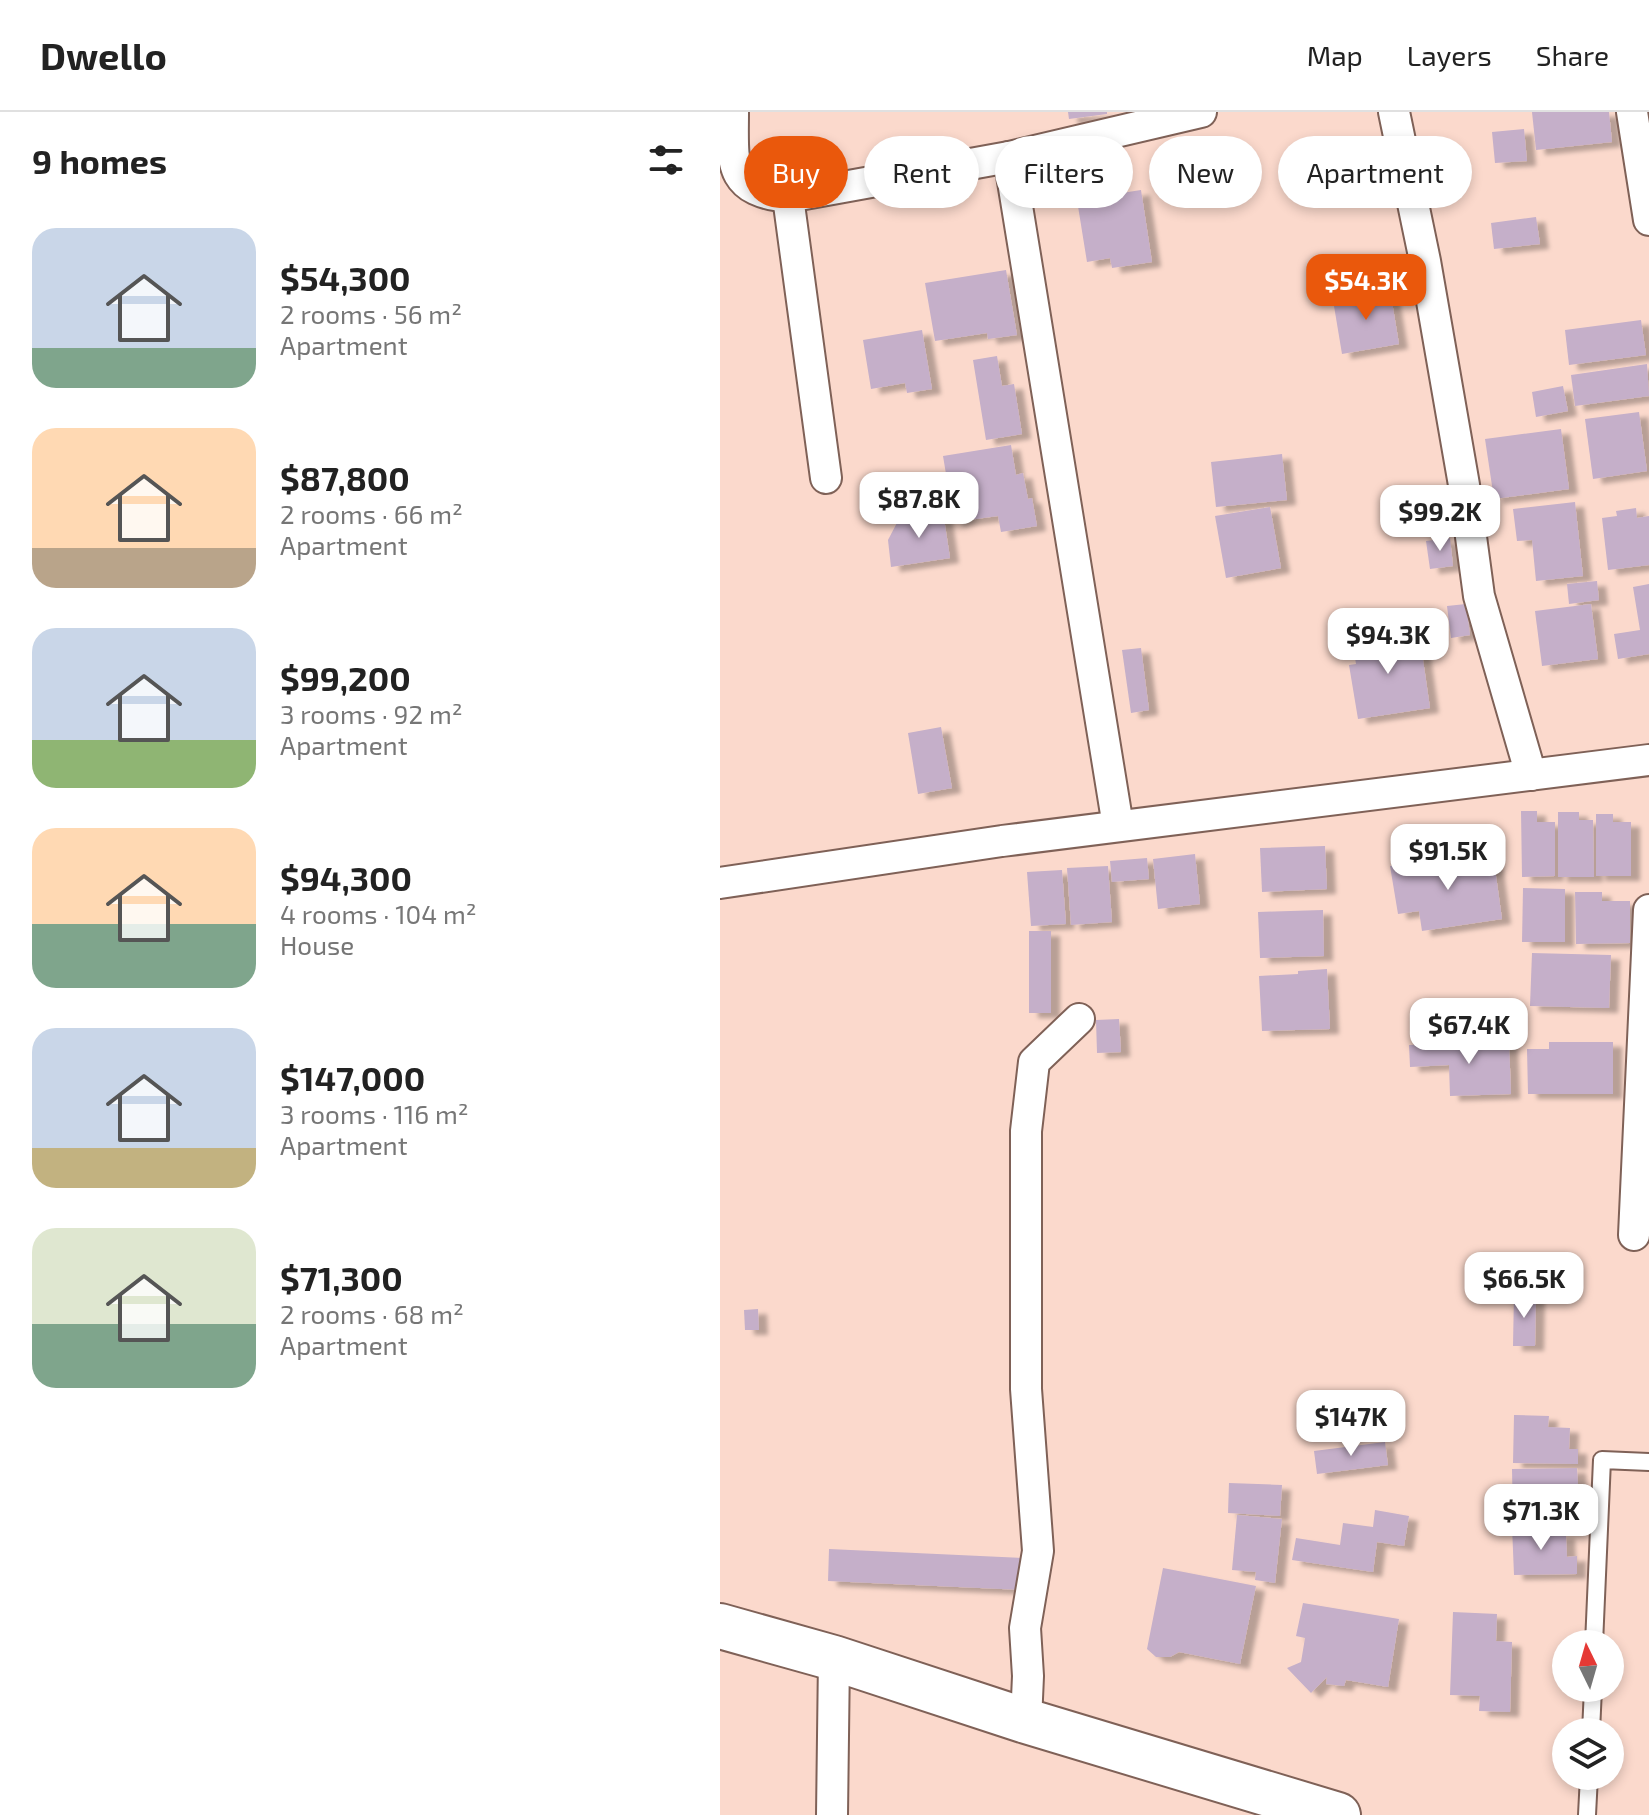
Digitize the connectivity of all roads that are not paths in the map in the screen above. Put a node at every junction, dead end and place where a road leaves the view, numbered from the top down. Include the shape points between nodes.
1 (733, 112) edge
2 (1201, 112) edge
3 (1394, 112) edge
4 (1632, 112) edge
5 (1169, 115) edge
6 (1089, 136) edge
7 (995, 160) edge
8 (744, 180) edge
9 (848, 186) edge
10 (789, 208) edge
11 (1017, 208) edge
12 (1649, 220) edge
13 (826, 478) dead end
14 (1649, 760) edge
15 (1531, 775) junction
16 (1118, 826) junction
17 (720, 883) edge
18 (1649, 910) edge
19 (1079, 1019) dead end
20 (1634, 1235) dead end
21 (1649, 1462) edge
22 (720, 1626) edge
23 (1595, 1630) edge
24 (834, 1658) junction
25 (1026, 1721) junction
26 (1588, 1790) edge
27 (832, 1815) edge
28 (1338, 1815) edge
29 (1587, 1815) edge

1 - 8 street via 733,164
2 - 5 street
3 - 15 street via 1428,276 1479,596
4 - 12 street
5 - 6 street
7 - 9 street
10 - 13 street
11 - 16 street
14 - 15 street
15 - 16 street
16 - 17 street
18 - 20 street
19 - 25 street via 1034,1062 1026,1131 1026,1389 1038,1551 1025,1628
21 - 23 lane via 1602,1460
22 - 24 main road
24 - 25 main road
24 - 27 street
25 - 28 main road
26 - 29 lane

